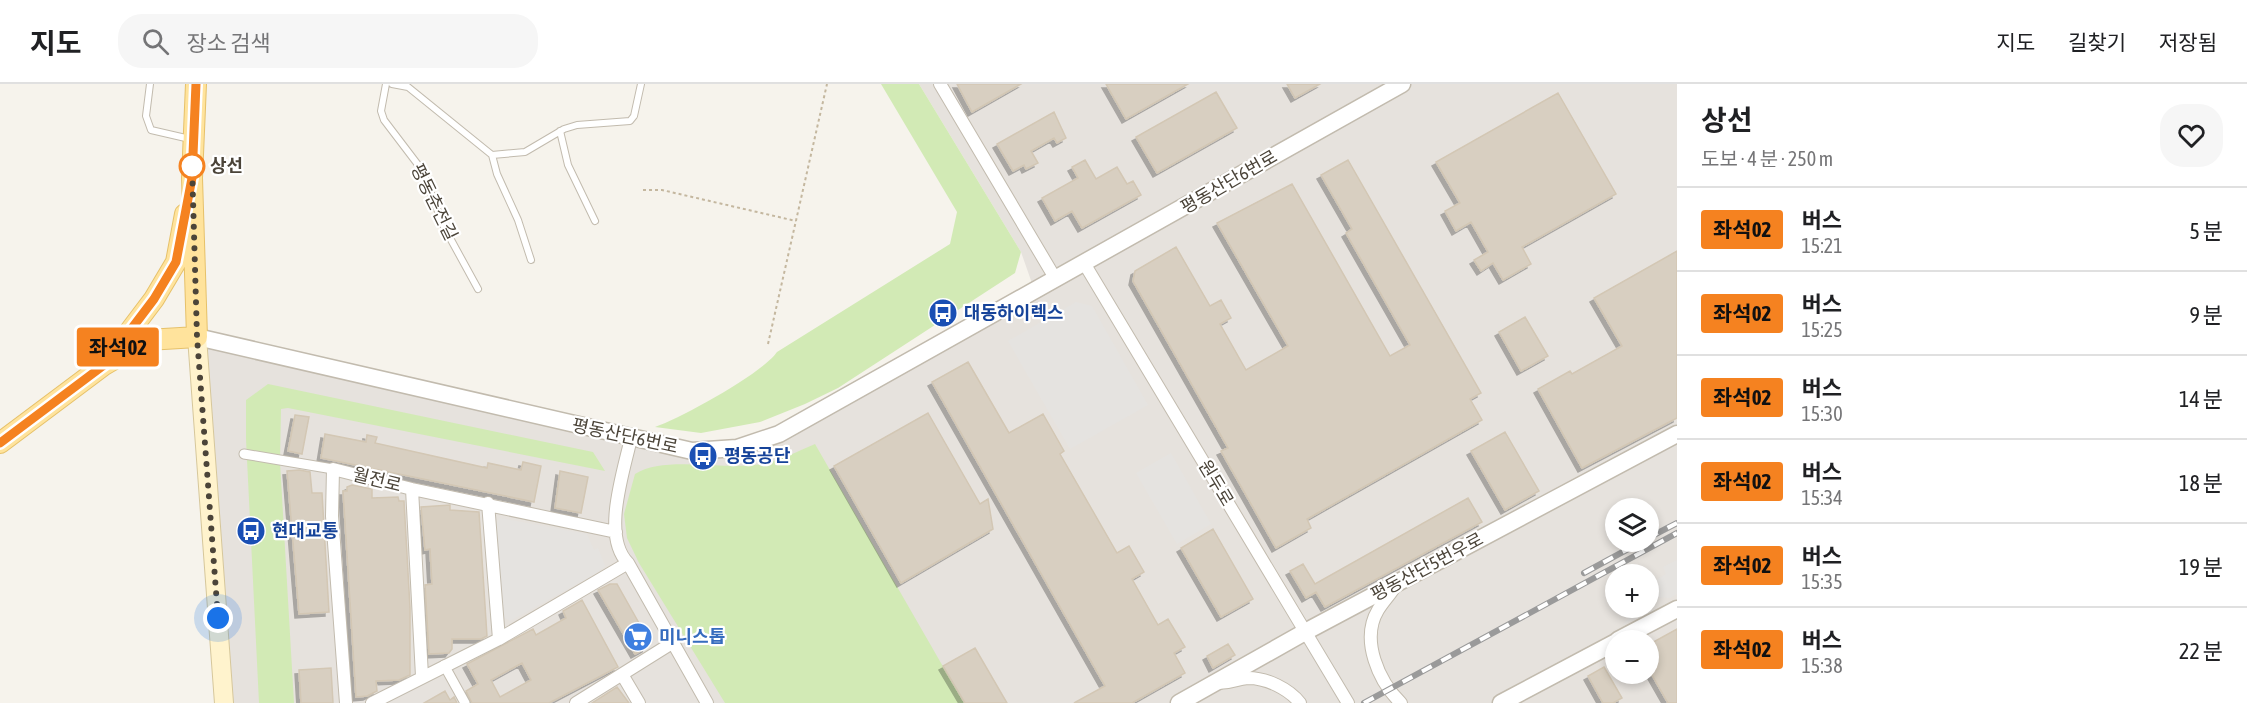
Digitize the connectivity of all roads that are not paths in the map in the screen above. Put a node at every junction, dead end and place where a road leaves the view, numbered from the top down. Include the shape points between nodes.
1 (150, 84) edge
2 (196, 84) edge
3 (386, 84) edge
4 (392, 84) edge
5 (641, 84) edge
6 (940, 84) edge
7 (1402, 84) edge
8 (560, 131) junction
9 (193, 140) junction
10 (492, 154) junction
11 (192, 178) junction
12 (595, 221) dead end
13 (531, 260) dead end
14 (1084, 263) junction
15 (1054, 278) junction
16 (478, 289) dead end
17 (197, 337) junction
18 (104, 365) junction
19 (1677, 434) edge
20 (631, 438) junction
21 (0, 443) edge
22 (244, 454) dead end
23 (333, 469) junction
24 (412, 489) junction
25 (488, 503) junction
26 (616, 532) junction
27 (628, 563) junction
28 (1398, 582) junction
29 (1677, 609) edge
30 (1638, 630) edge
31 (1305, 632) junction
32 (499, 639) junction
33 (672, 643) junction
34 (1605, 647) edge
35 (444, 665) junction
36 (422, 676) junction
37 (623, 676) junction
38 (1215, 683) junction
39 (224, 703) edge
40 (346, 703) edge
41 (372, 703) edge
42 (465, 703) edge
43 (576, 703) edge
44 (639, 703) edge
45 (707, 703) edge
46 (1179, 703) edge
47 (1300, 703) edge
48 (1348, 703) edge
49 (1401, 703) edge
50 (1501, 703) edge

1 - 9 lane via 146,116 151,130
2 - 9 main road
3 - 16 lane, 평동춘전길 via 381,111 384,120 422,170 444,227
4 - 10 lane via 408,87
5 - 8 lane via 630,120 577,125
6 - 15 street
7 - 14 street, 평동산단6번로
8 - 10 lane via 525,152
8 - 12 lane via 568,165
9 - 11 main road
10 - 13 lane
11 - 17 main road
11 - 18 main road via 176,262 154,299
14 - 15 street, 평동산단6번로
14 - 31 street, 원두로
15 - 20 street, 평동산단6번로 via 779,434 737,448 692,451
17 - 18 main road via 147,340
17 - 20 street, 평동산단6번로
17 - 39 main road
18 - 21 main road
19 - 28 street, 평동산단5번우로
20 - 26 street via 615,519
22 - 23 street
23 - 24 street, 월전로
23 - 40 street, 월전로 via 332,516
24 - 25 street, 월전로
24 - 36 street
25 - 26 street, 월전로
25 - 32 street
26 - 27 street via 621,556
27 - 32 street
27 - 33 street
28 - 31 street, 평동산단5번우로
28 - 49 street via 1378,610 1372,642 1379,673
29 - 30 street
31 - 38 street, 평동산단5번우로
31 - 48 street, 원두로
32 - 35 street
33 - 37 street
33 - 45 street
34 - 50 street
35 - 36 street
35 - 42 street
36 - 41 street
37 - 43 street
37 - 44 street
38 - 46 street, 평동산단5번우로
38 - 47 street via 1231,684 1247,678 1266,681

